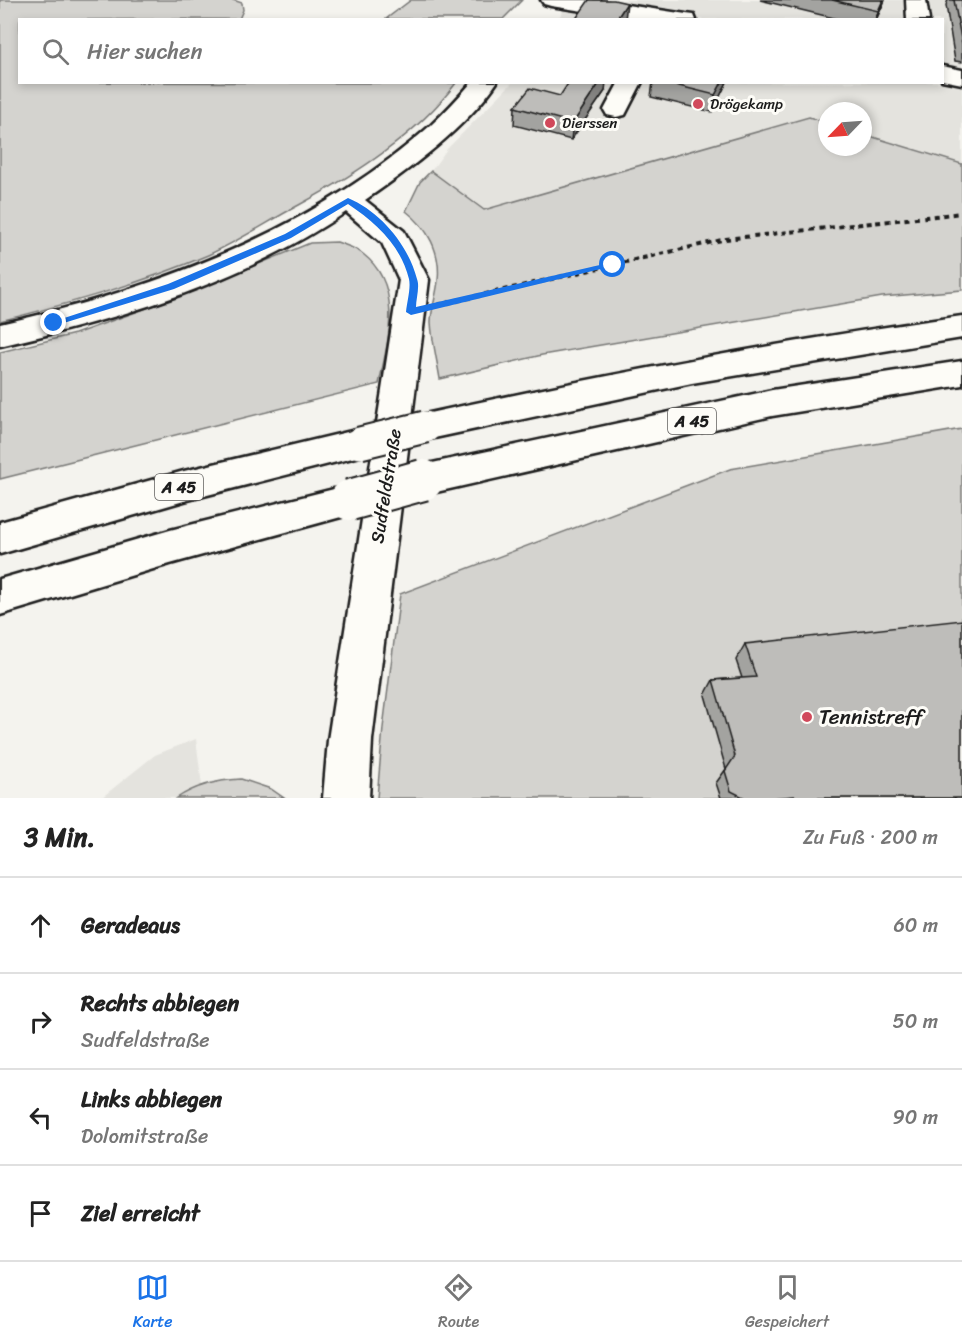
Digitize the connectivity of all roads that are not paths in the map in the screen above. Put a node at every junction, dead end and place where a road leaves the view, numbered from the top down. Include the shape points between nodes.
1 (550, 0) edge
2 (622, 0) edge
3 (916, 0) edge
4 (536, 18) edge
5 (678, 18) edge
6 (682, 18) edge
7 (918, 18) edge
8 (944, 73) edge
9 (962, 77) edge
10 (484, 84) edge
11 (630, 84) edge
12 (616, 110) dead end
13 (348, 201) junction
14 (962, 327) edge
15 (0, 335) edge
16 (962, 373) edge
17 (0, 538) edge
18 (0, 597) edge
19 (345, 798) edge

1 - 4 main road
1 - 5 main road
2 - 6 main road
3 - 7 main road
8 - 9 main road
10 - 13 main road via 430,141
11 - 12 main road
13 - 15 main road via 288,236 171,286 109,308
13 - 19 main road, Sudfeldstraße via 374,218 394,238 414,280
14 - 17 main road, A 45, bridge via 790,352 425,427 184,486
16 - 18 main road, A 45, bridge via 772,403 423,480

